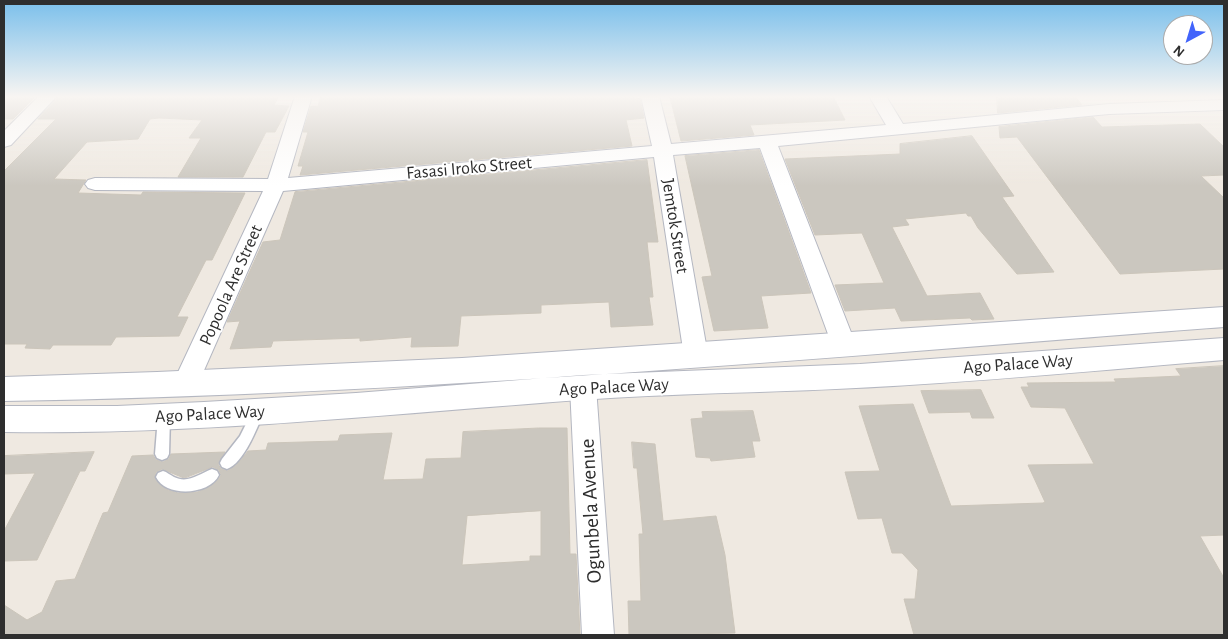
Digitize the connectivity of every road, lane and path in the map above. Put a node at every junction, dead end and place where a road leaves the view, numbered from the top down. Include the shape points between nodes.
1 (19, 126) edge
2 (295, 126) edge
3 (657, 126) edge
4 (895, 126) edge
5 (922, 126) edge
6 (897, 129) junction
7 (4, 141) edge
8 (766, 142) junction
9 (663, 151) junction
10 (95, 184) dead end
11 (276, 184) junction
12 (1224, 318) edge
13 (844, 345) junction
14 (1224, 349) edge
15 (696, 356) junction
16 (185, 385) junction
17 (583, 387) junction
18 (4, 390) edge
19 (258, 412) junction
20 (164, 417) junction
21 (4, 419) edge
22 (162, 454) dead end
23 (227, 463) dead end
24 (212, 475) dead end
25 (163, 477) dead end
26 (598, 635) edge

1 - 7 street
2 - 11 street, Popoola Are Street
3 - 9 street, Jemtok Street
4 - 6 street
5 - 6 street, Fasasi Iroko Street
6 - 8 street, Fasasi Iroko Street
8 - 9 street, Fasasi Iroko Street
8 - 13 street
9 - 11 street, Fasasi Iroko Street
9 - 15 street, Jemtok Street
10 - 11 street, Fasasi Iroko Street
11 - 16 street, Popoola Are Street
12 - 13 main road, Ago Palace Way
13 - 15 main road, Ago Palace Way
14 - 17 main road, Ago Palace Way via 860,376
15 - 16 main road, Ago Palace Way
16 - 18 main road, Ago Palace Way
17 - 19 main road, Ago Palace Way
17 - 26 street, Ogunbela Avenue
19 - 20 main road, Ago Palace Way
19 - 23 lane via 245,440
20 - 21 main road, Ago Palace Way
20 - 22 lane
24 - 25 lane via 201,484 187,485 169,482

